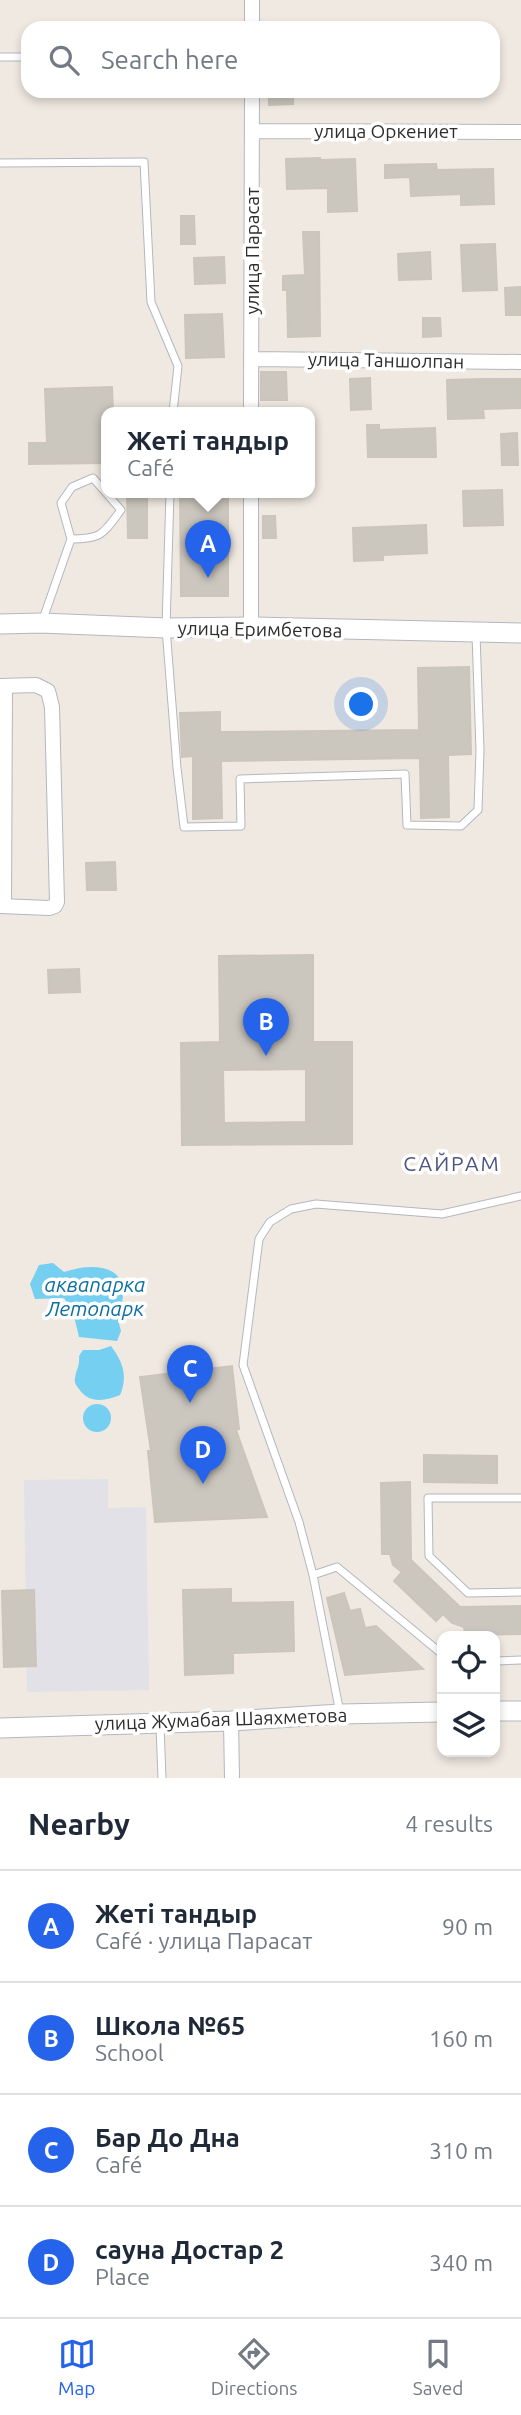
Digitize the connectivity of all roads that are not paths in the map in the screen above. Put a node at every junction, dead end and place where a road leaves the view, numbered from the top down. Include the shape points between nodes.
1 (252, 0) edge
2 (252, 21) edge
3 (0, 57) edge
4 (21, 57) edge
5 (252, 98) edge
6 (252, 131) junction
7 (521, 132) edge
8 (0, 163) edge
9 (251, 359) junction
10 (521, 362) edge
11 (174, 407) edge
12 (251, 407) edge
13 (101, 487) edge
14 (110, 498) edge
15 (170, 498) edge
16 (251, 498) edge
17 (71, 539) junction
18 (41, 623) junction
19 (0, 624) edge
20 (251, 627) junction
21 (166, 628) junction
22 (476, 634) junction
23 (521, 634) edge
24 (2, 686) edge
25 (2, 906) edge
26 (521, 1196) edge
27 (521, 1498) edge
28 (313, 1575) junction
29 (521, 1592) edge
30 (437, 1650) edge
31 (521, 1660) edge
32 (500, 1661) edge
33 (500, 1711) edge
34 (521, 1711) edge
35 (437, 1712) edge
36 (340, 1714) junction
37 (231, 1721) junction
38 (160, 1723) junction
39 (0, 1728) edge
40 (162, 1778) edge
41 (232, 1778) edge

1 - 2 street
3 - 4 lane
5 - 6 street, улица Парасат
6 - 7 street, улица Оркениет
6 - 9 street, улица Парасат
8 - 11 lane via 144,162 151,302 178,366
9 - 10 street, улица Таншолпан
9 - 12 street, улица Парасат
13 - 17 lane via 93,478 72,487 61,503
14 - 17 lane via 121,510 108,528 95,539
15 - 21 lane
16 - 20 street
17 - 18 lane
18 - 19 main road, улица Еримбетова
18 - 21 main road, улица Еримбетова
20 - 21 main road, улица Еримбетова
20 - 22 main road, улица Еримбетова
21 - 22 lane via 184,827 241,826 240,779 405,774 407,825 461,826 478,810
22 - 23 main road, улица Еримбетова
24 - 25 street
24 - 25 street via 36,685 48,691 57,902 49,908
26 - 28 lane via 442,1214 316,1204 291,1209 270,1222 259,1239 243,1365
27 - 29 lane via 428,1498 429,1556 468,1593
28 - 30 lane via 337,1567
28 - 36 lane
31 - 32 lane
33 - 34 main road
35 - 36 main road, улица Жумабая Шаяхметова
36 - 37 main road, улица Жумабая Шаяхметова
37 - 38 main road, улица Жумабая Шаяхметова
37 - 41 street
38 - 39 main road, улица Жумабая Шаяхметова
38 - 40 lane

